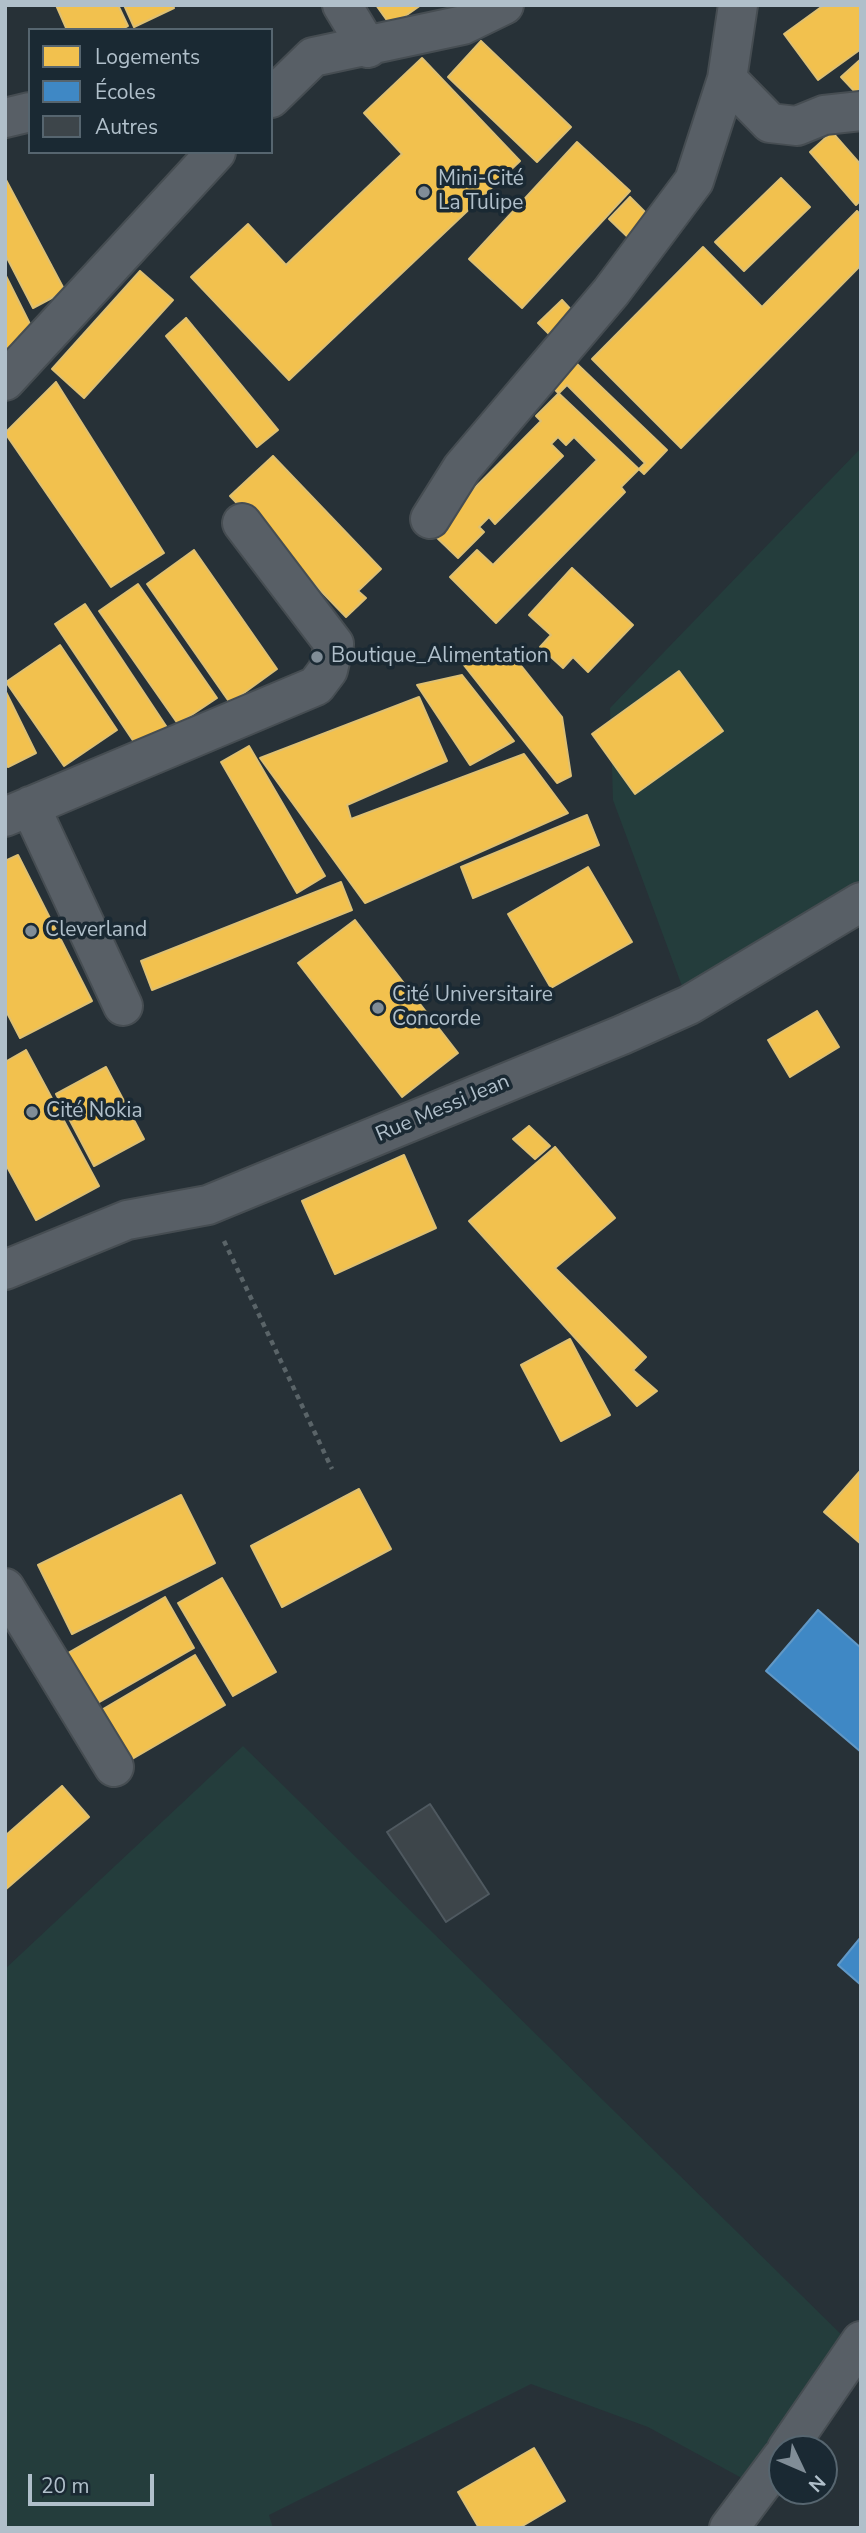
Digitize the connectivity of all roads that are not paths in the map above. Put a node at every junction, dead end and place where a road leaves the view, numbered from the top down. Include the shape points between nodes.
1 (342, 5) edge
2 (504, 5) edge
3 (738, 5) edge
4 (368, 48) junction
5 (313, 57) junction
6 (273, 64) edge
7 (727, 79) junction
8 (273, 96) edge
9 (861, 111) edge
10 (28, 112) edge
11 (5, 118) edge
12 (214, 154) edge
13 (5, 381) edge
14 (430, 519) dead end
15 (242, 523) dead end
16 (18, 812) edge
17 (861, 902) edge
18 (123, 1006) dead end
19 (5, 1269) edge
20 (5, 1588) edge
21 (114, 1767) dead end
22 (861, 2341) edge
23 (797, 2435) edge
24 (768, 2476) edge
25 (729, 2528) edge

1 - 4 street
2 - 4 street via 463,25
3 - 7 street
4 - 5 street
5 - 6 street
5 - 8 street
7 - 9 street via 770,123 797,126 824,115
7 - 14 street via 694,181 611,292 462,468
10 - 11 street
12 - 13 street
15 - 16 street via 334,644 328,670 316,686
16 - 18 street
17 - 19 street, Rue Messi Jean via 689,1005 208,1205 127,1220
20 - 21 street
22 - 23 street
24 - 25 street

